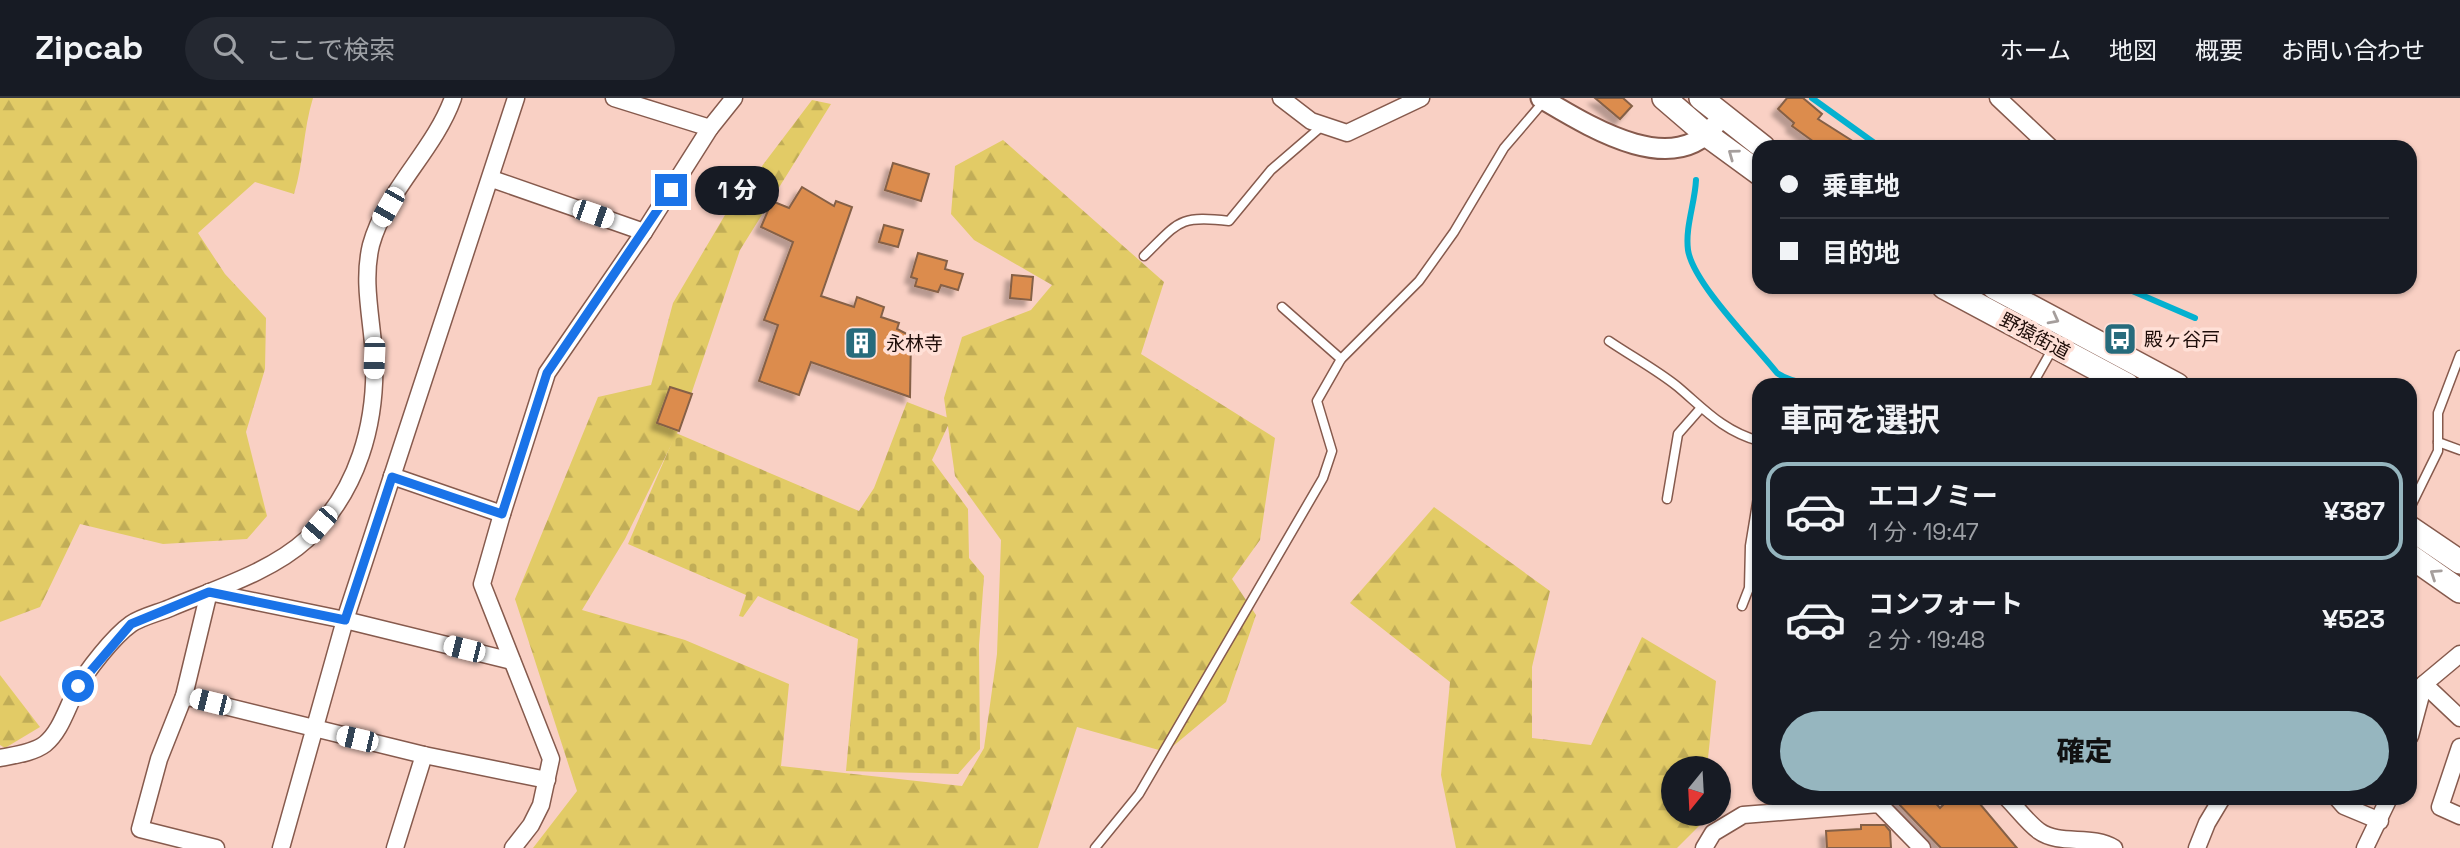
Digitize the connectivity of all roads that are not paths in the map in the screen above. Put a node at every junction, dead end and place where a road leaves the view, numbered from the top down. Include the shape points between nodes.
1 (453, 98) edge
2 (516, 98) edge
3 (614, 98) edge
4 (734, 98) edge
5 (1282, 98) edge
6 (1421, 98) edge
7 (1664, 98) edge
8 (1701, 98) edge
9 (1998, 98) edge
10 (1543, 99) edge
11 (1722, 116) junction
12 (1322, 126) junction
13 (710, 128) junction
14 (1707, 135) junction
15 (1754, 140) edge
16 (2043, 140) edge
17 (1752, 168) edge
18 (492, 179) junction
19 (644, 232) junction
20 (1144, 256) dead end
21 (1957, 294) edge
22 (2019, 294) edge
23 (2021, 294) edge
24 (1282, 307) dead end
25 (2006, 320) junction
26 (1609, 341) dead end
27 (2054, 346) junction
28 (2460, 355) edge
29 (1341, 359) junction
30 (2036, 378) edge
31 (2114, 378) edge
32 (2165, 378) edge
33 (1700, 409) junction
34 (1752, 439) edge
35 (2438, 442) junction
36 (2460, 450) edge
37 (392, 477) junction
38 (2417, 494) edge
39 (1667, 499) dead end
40 (502, 514) junction
41 (2417, 533) edge
42 (1752, 534) edge
43 (2417, 561) edge
44 (2460, 562) edge
45 (2460, 591) edge
46 (209, 592) junction
47 (1742, 606) dead end
48 (345, 620) junction
49 (2460, 654) edge
50 (512, 661) junction
51 (2424, 684) junction
52 (184, 696) junction
53 (2417, 710) edge
54 (2460, 718) edge
55 (313, 728) junction
56 (2460, 747) edge
57 (424, 755) junction
58 (0, 758) edge
59 (547, 780) junction
60 (1843, 805) edge
61 (1886, 805) edge
62 (2014, 805) edge
63 (2218, 805) edge
64 (2343, 805) edge
65 (2386, 805) edge
66 (2460, 816) edge
67 (2380, 821) junction
68 (216, 848) edge
69 (281, 848) edge
70 (395, 848) edge
71 (513, 848) edge
72 (1095, 848) edge
73 (1704, 848) edge
74 (1922, 848) edge
75 (2114, 848) edge
76 (2197, 848) edge
77 (2365, 848) edge

1 - 46 street via 445,121 396,192 372,243 366,268 374,358 372,407 356,471 306,540
2 - 18 street
3 - 13 street
4 - 13 street
5 - 12 street
6 - 12 street via 1347,133
7 - 14 main road
8 - 11 main road
9 - 16 street
10 - 14 street via 1597,128 1655,149 1678,149
10 - 29 lane via 1504,148 1419,281
11 - 14 street
11 - 15 main road
12 - 20 lane via 1270,170 1229,221 1181,219
13 - 19 street
17 -> 14 main road
18 - 19 street
18 - 37 street
19 - 40 street via 547,373
21 - 25 main road, 野猿街道
22 - 25 street
23 -> 32 main road, 野猿街道
24 - 29 lane
25 - 27 main road, 野猿街道
26 - 33 lane via 1678,387
27 - 30 lane
27 - 31 main road, 野猿街道
28 - 35 lane via 2438,413
29 - 72 lane via 1317,401 1332,452 1324,478 1139,794
33 - 34 lane
33 - 39 lane via 1678,434
35 - 36 lane
35 - 38 lane
37 - 40 street
37 - 48 street
40 - 50 street via 482,584
41 - 44 main road
42 - 47 lane via 1749,588
45 -> 43 main road
46 - 48 street
46 - 52 street
46 - 58 street via 131,624 85,676 56,732 44,745
48 - 50 street
48 - 55 street
49 - 51 street
50 - 59 street via 551,759
51 - 53 street
51 - 54 street
52 - 55 street
52 - 68 street via 159,759 140,829
55 - 57 street
55 - 69 street
56 - 66 street via 2440,807
57 - 59 street
57 - 70 street
59 - 71 street via 531,825
60 - 73 street via 1743,815 1713,833
61 - 74 street
62 - 75 street via 2039,831 2053,837 2105,842
63 - 76 street
64 - 67 street
65 - 67 street
67 - 77 street

